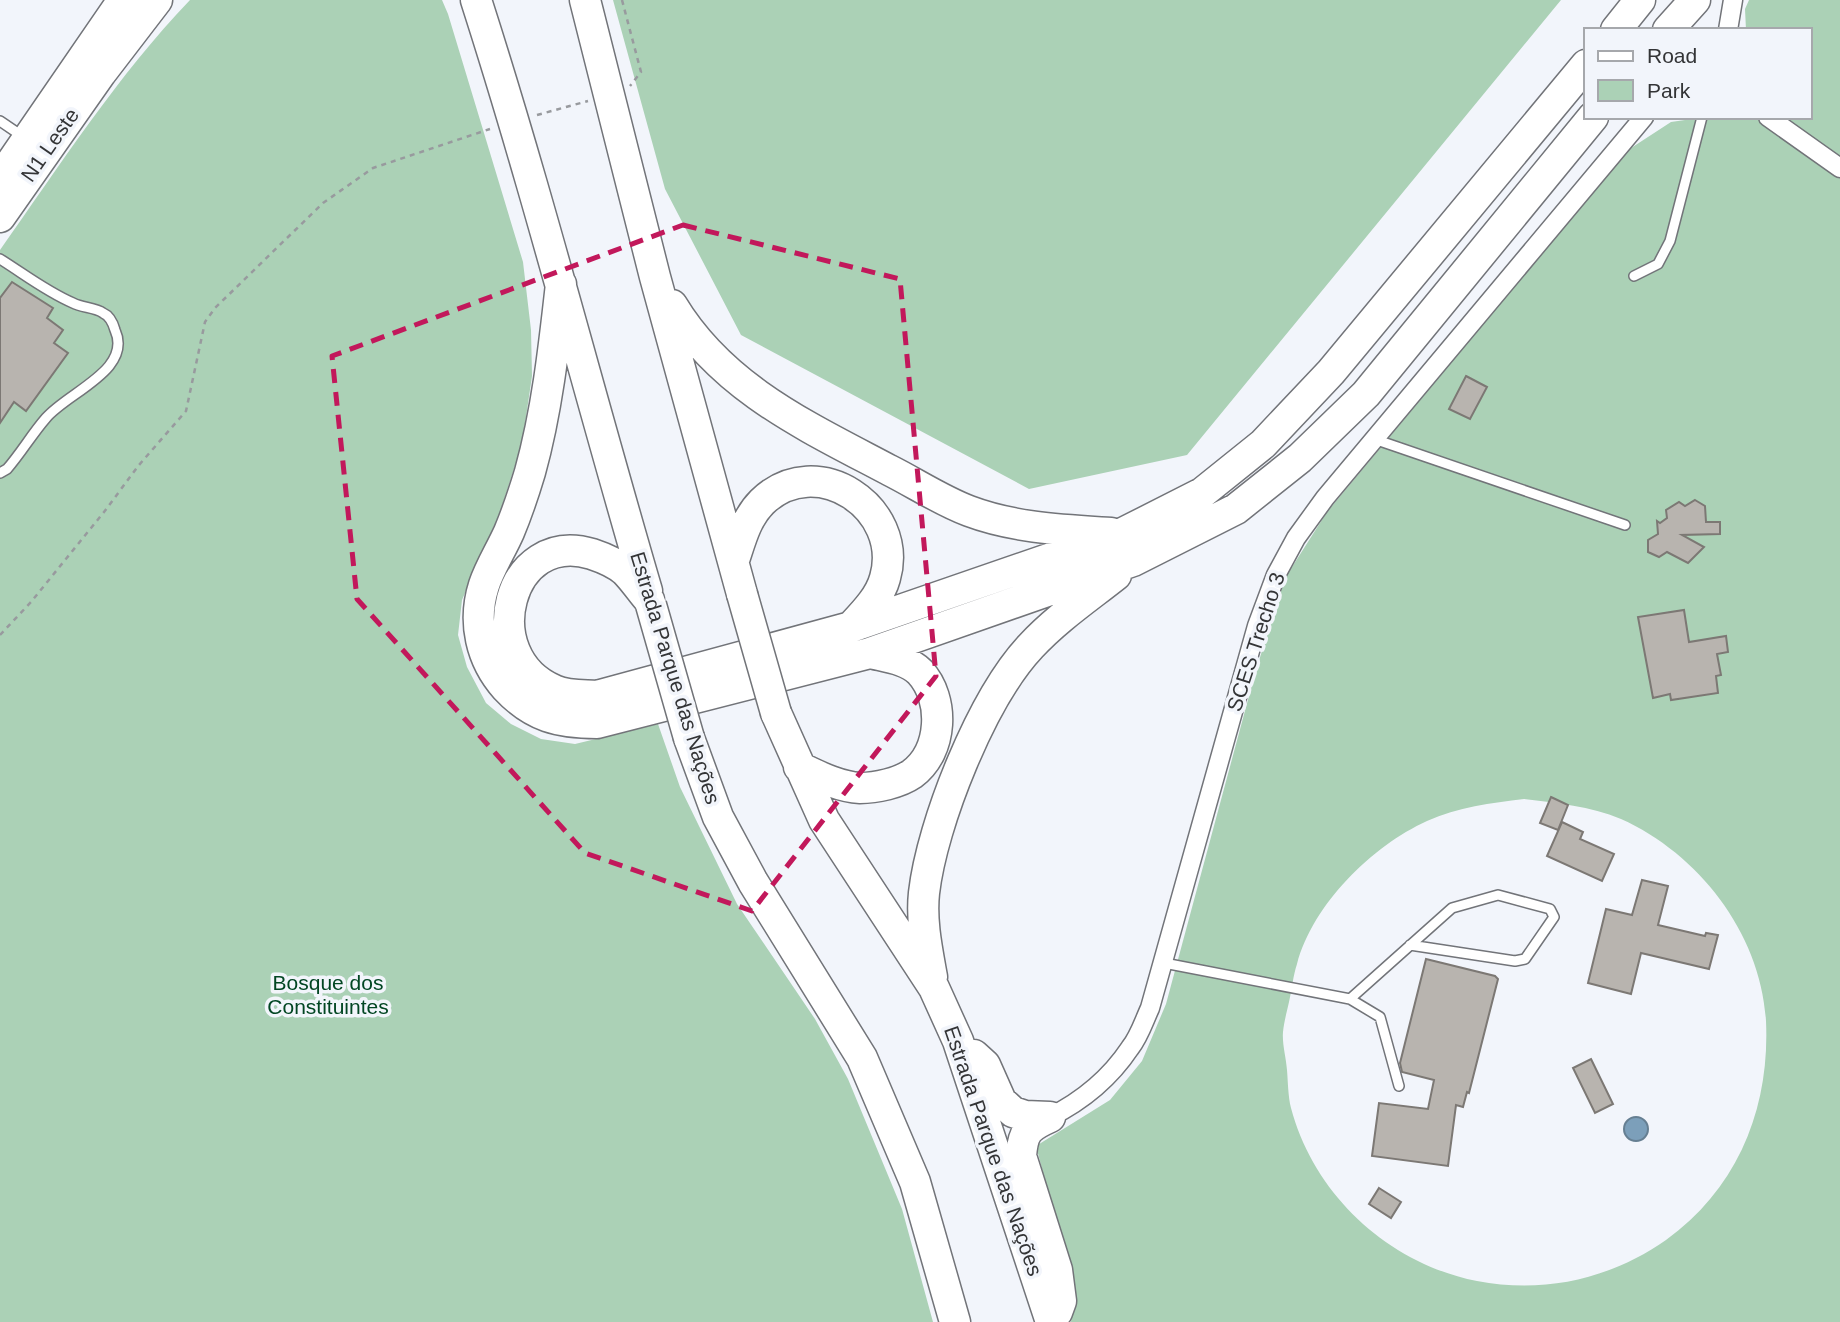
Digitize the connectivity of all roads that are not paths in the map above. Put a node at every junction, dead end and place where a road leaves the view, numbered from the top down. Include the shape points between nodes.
1 (122, 0) edge
2 (157, 0) edge
3 (476, 0) edge
4 (585, 0) edge
5 (1640, 0) edge
6 (1733, 0) edge
7 (1618, 28) edge
8 (1728, 28) edge
9 (93, 65) junction
10 (1584, 67) edge
11 (1591, 119) edge
12 (1642, 119) edge
13 (1701, 119) edge
14 (1771, 119) edge
15 (0, 121) edge
16 (36, 146) junction
17 (1840, 168) edge
18 (0, 179) edge
19 (0, 217) edge
20 (0, 259) edge
21 (1634, 276) dead end
22 (655, 277) junction
23 (561, 284) junction
24 (1374, 439) junction
25 (0, 473) edge
26 (1625, 525) dead end
27 (1127, 547) junction
28 (734, 560) junction
29 (650, 602) junction
30 (851, 627) junction
31 (870, 653) junction
32 (799, 768) junction
33 (1410, 945) junction
34 (1164, 963) junction
35 (934, 988) junction
36 (1350, 999) junction
37 (958, 1041) junction
38 (1399, 1086) dead end
39 (1050, 1117) junction
40 (955, 1322) edge
41 (1052, 1322) edge

1 - 9 highway
2 - 9 highway
3 - 23 highway, Estrada Parque das Nações
4 - 22 highway, Estrada Parque das Nações
5 - 7 highway
6 - 8 street
9 - 16 highway, N1 Leste
10 - 27 highway via 1331,372 1263,444
11 - 27 highway via 1366,394 1300,458 1236,509
12 - 24 street, SCES Trecho 3
13 - 21 lane via 1670,242 1658,264
14 - 17 street
15 - 16 lane
16 - 18 highway, N1 Leste
16 - 19 highway, N1 Leste
20 - 25 lane via 64,299 104,313 112,321 119,351 114,363 46,418
22 - 27 highway via 686,329 714,361 751,391 812,429 969,511
22 - 28 highway, Estrada Parque das Nações
23 - 29 highway, Estrada Parque das Nações
23 - 31 highway via 545,409 530,472 484,586 478,616 481,648 495,676 538,714 568,723 597,723
24 - 26 lane
24 - 34 street, SCES Trecho 3 via 1296,538 1276,575 1257,626
27 - 30 highway
27 - 31 highway
27 - 35 highway via 1029,648 1004,681 977,731 932,845 924,895 924,935
28 - 30 highway via 746,524 763,501 790,484 817,481 847,490 868,506 882,528 887,557 885,579 869,608
28 - 32 highway, Estrada Parque das Nações, bridge via 776,713
29 - 30 highway via 624,570 607,559 581,551 559,552 536,561 524,573 512,597 508,629 517,657 534,678 555,691 597,696
29 - 40 highway, Estrada Parque das Nações, bridge via 689,738 718,817 862,1058 915,1182
31 - 32 highway via 918,670 934,692 938,715 926,757 912,774 890,784 860,788
32 - 35 highway, Estrada Parque das Nações via 824,820
33 - 33 lane via 1452,908 1498,895 1550,908 1554,917 1525,959 1515,961
33 - 36 lane
34 - 36 lane
34 - 39 street, SCES Trecho 3 via 1131,1047 1102,1082
35 - 37 highway, Estrada Parque das Nações
36 - 38 lane via 1380,1017
37 - 39 highway via 985,1065 1001,1101 1013,1112
37 - 41 highway, Estrada Parque das Nações
39 - 41 highway via 1030,1127 1021,1156 1057,1270 1061,1301

